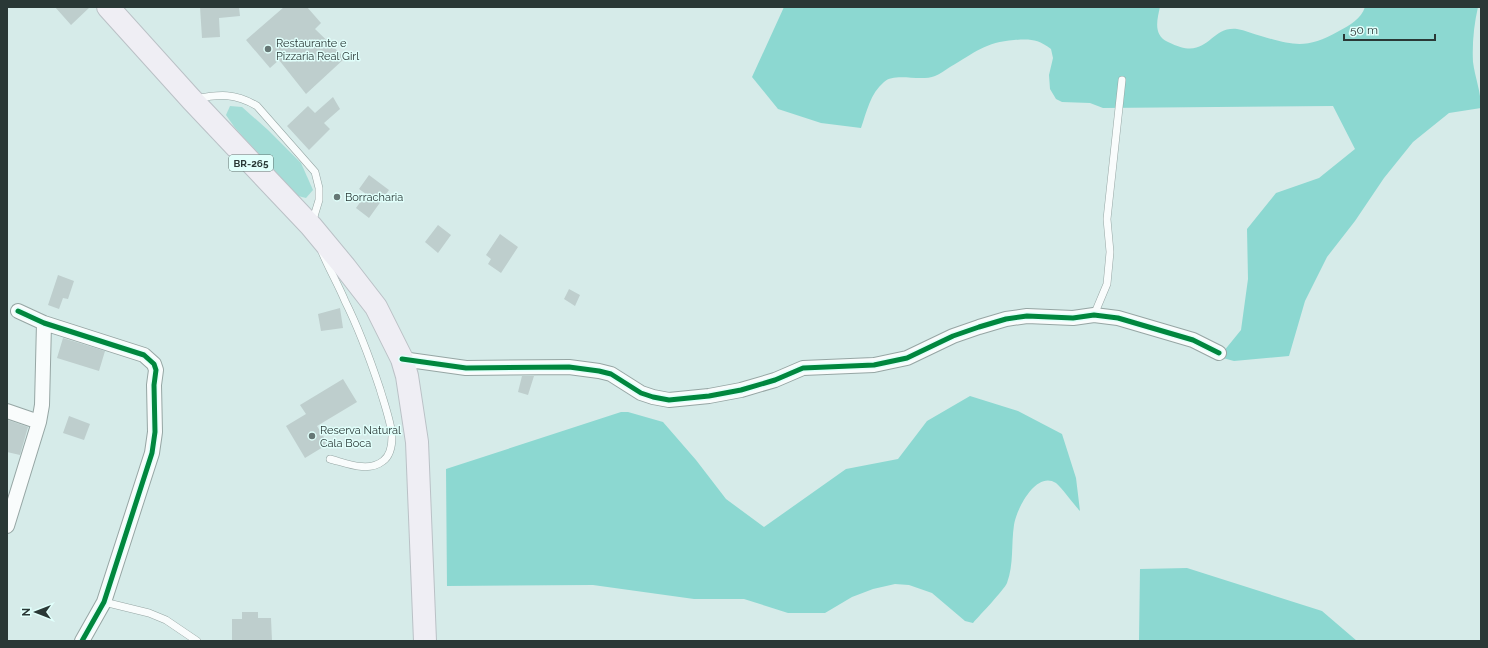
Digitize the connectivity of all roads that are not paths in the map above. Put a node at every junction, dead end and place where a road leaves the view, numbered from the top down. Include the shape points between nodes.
1 (120, 18) edge
2 (1122, 80) dead end
3 (191, 100) junction
4 (311, 226) junction
5 (18, 311) dead end
6 (1094, 315) junction
7 (44, 323) junction
8 (1219, 353) dead end
9 (402, 359) junction
10 (7, 411) edge
11 (39, 422) junction
12 (330, 459) dead end
13 (7, 526) edge
14 (104, 602) junction
15 (82, 641) edge
16 (197, 641) edge
17 (425, 641) edge

1 - 3 highway, BR-265
2 - 6 lane via 1107,219 1110,252 1107,284
3 - 4 highway, BR-265
3 - 4 lane via 226,95 257,106 315,172 319,200
4 - 9 highway, BR-265 via 376,307
4 - 12 lane via 346,301 373,369 392,434 389,454 375,465 366,467
5 - 7 street
6 - 8 street via 1118,318 1193,340
6 - 9 street via 1073,318 1027,316 1006,319 953,336 906,358 874,365 803,368 741,390 669,400 641,393 611,374 599,371 569,368 466,368
7 - 11 street via 42,405
7 - 14 street via 144,355 154,364 156,370 152,453
9 - 17 highway, BR-265 via 417,442
10 - 11 street
11 - 13 street
14 - 15 street
14 - 16 lane via 150,613 166,620

